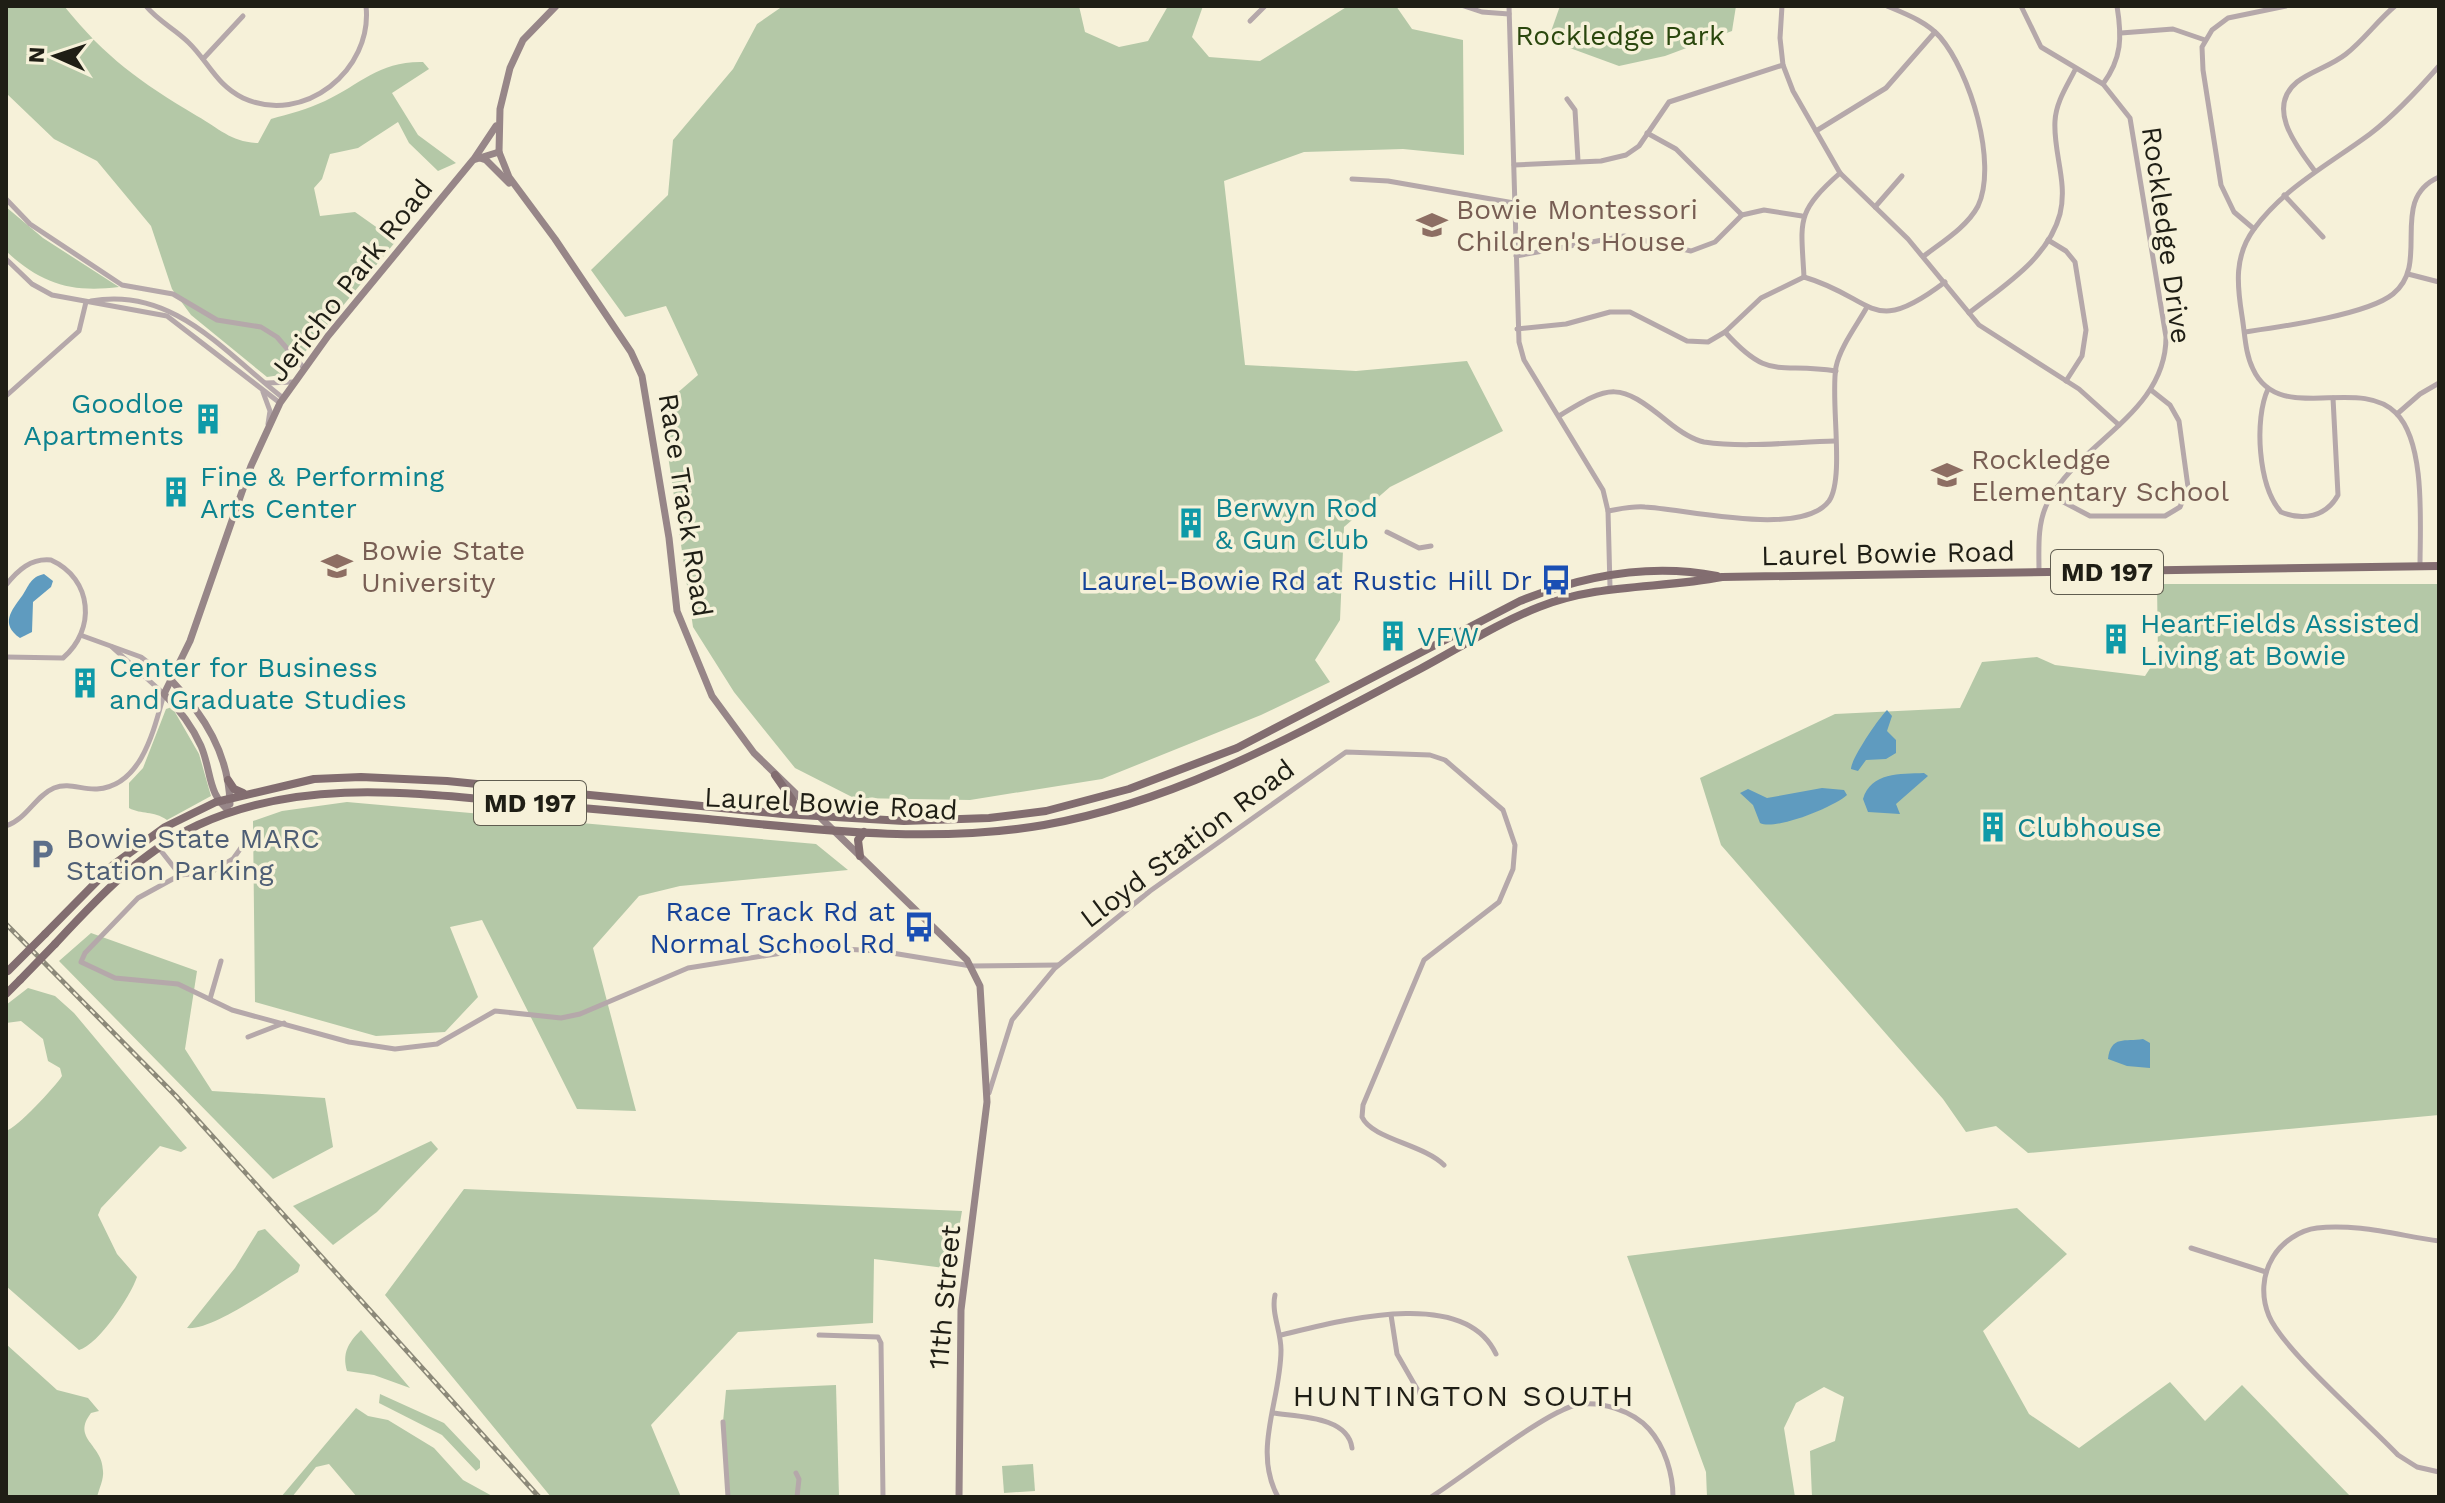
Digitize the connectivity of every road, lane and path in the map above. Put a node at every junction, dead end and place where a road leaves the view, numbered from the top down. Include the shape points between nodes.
1 (146, 6) edge
2 (366, 6) edge
3 (556, 6) edge
4 (1265, 6) edge
5 (1464, 6) edge
6 (1509, 6) edge
7 (1782, 6) edge
8 (1887, 6) edge
9 (2021, 6) edge
10 (2117, 6) edge
11 (2286, 6) edge
12 (2395, 6) edge
13 (1509, 14) junction
14 (243, 16) dead end
15 (1250, 21) dead end
16 (1935, 32) junction
17 (2121, 33) junction
18 (2205, 40) junction
19 (203, 59) junction
20 (1783, 65) junction
21 (2439, 66) edge
22 (2075, 70) junction
23 (2103, 84) junction
24 (1567, 99) dead end
25 (499, 116) junction
26 (1816, 131) junction
27 (1647, 133) junction
28 (499, 152) junction
29 (475, 159) junction
30 (1578, 161) junction
31 (1514, 165) junction
32 (2314, 170) junction
33 (1840, 173) junction
34 (1902, 176) dead end
35 (2439, 177) edge
36 (1352, 179) dead end
37 (519, 190) junction
38 (2284, 195) junction
39 (6, 199) edge
40 (1514, 203) junction
41 (1875, 207) junction
42 (1742, 215) junction
43 (1802, 216) junction
44 (2254, 229) junction
45 (2323, 237) dead end
46 (2048, 240) junction
47 (1516, 256) junction
48 (1924, 256) junction
49 (6, 259) edge
50 (2408, 274) junction
51 (1804, 277) junction
52 (1945, 282) junction
53 (2439, 282) edge
54 (86, 302) junction
55 (1867, 307) junction
56 (1969, 313) junction
57 (1517, 329) junction
58 (1725, 332) junction
59 (2245, 332) junction
60 (303, 367) junction
61 (1836, 371) junction
62 (2066, 381) junction
63 (293, 382) junction
64 (2439, 383) edge
65 (262, 385) junction
66 (2268, 389) junction
67 (2151, 390) junction
68 (6, 396) edge
69 (2333, 398) junction
70 (282, 400) junction
71 (2397, 414) junction
72 (1559, 416) junction
73 (2119, 425) junction
74 (268, 428) junction
75 (1835, 441) junction
76 (2052, 496) junction
77 (1608, 511) junction
78 (1387, 532) dead end
79 (1431, 546) dead end
80 (2439, 566) edge
81 (2420, 567) junction
82 (2039, 572) junction
83 (1610, 576) junction
84 (1722, 577) junction
85 (6, 585) edge
86 (1610, 587) junction
87 (83, 636) junction
88 (112, 647) junction
89 (6, 657) edge
90 (171, 680) junction
91 (164, 694) junction
92 (775, 775) junction
93 (228, 780) junction
94 (244, 793) junction
95 (230, 798) junction
96 (216, 802) junction
97 (231, 812) junction
98 (783, 814) junction
99 (818, 816) junction
100 (6, 826) edge
101 (832, 830) junction
102 (864, 832) junction
103 (243, 845) dead end
104 (158, 847) junction
105 (860, 856) junction
106 (180, 875) junction
107 (221, 961) dead end
108 (971, 966) junction
109 (1057, 967) junction
110 (7, 972) edge
111 (6, 994) edge
112 (210, 999) junction
113 (285, 1023) junction
114 (248, 1037) dead end
115 (987, 1102) junction
116 (1444, 1165) dead end
117 (2439, 1241) edge
118 (2191, 1248) dead end
119 (2266, 1272) junction
120 (1275, 1295) dead end
121 (1391, 1315) junction
122 (819, 1335) dead end
123 (1281, 1335) junction
124 (1496, 1354) dead end
125 (1424, 1401) dead end
126 (1273, 1413) junction
127 (723, 1422) dead end
128 (1352, 1448) dead end
129 (2439, 1472) edge
130 (796, 1473) dead end
131 (728, 1497) edge
132 (797, 1497) edge
133 (883, 1497) edge
134 (959, 1497) edge
135 (1278, 1497) edge
136 (1431, 1497) edge
137 (1673, 1497) edge

1 - 19 street
2 - 19 street via 362,43 346,72 304,102 245,99 216,79
3 - 25 street, Race Track Road via 519,48
4 - 15 street
5 - 13 street
6 - 13 street
7 - 20 street
8 - 16 street
9 - 22 street, Rockledge Drive via 2041,47
10 - 17 street
11 - 18 street via 2232,16
12 - 32 street via 2348,53 2290,91 2286,125
13 - 31 street
14 - 19 street
16 - 26 street via 1886,88
16 - 48 street via 1971,94 1985,175 1973,214
17 - 18 street via 2173,29
17 - 23 street via 2117,62
18 - 44 street via 2203,70 2221,185 2234,212
20 - 26 street
20 - 27 street via 1675,99
21 - 32 street via 2382,125
22 - 23 street, Rockledge Drive
22 - 46 street via 2056,111 2062,197
23 - 67 street, Rockledge Drive via 2122,103 2132,126 2164,322 2165,354
24 - 30 street via 1575,110
25 - 28 street, Race Track Road
25 - 29 street, Jericho Park Road
26 - 33 street
27 - 30 street via 1626,155
27 - 42 street via 1686,157
28 - 29 street
28 - 37 street, Race Track Road
29 - 37 street via 486,160
29 - 60 street, Jericho Park Road
30 - 31 street
31 - 40 street
32 - 38 street
33 - 41 street
33 - 43 street
34 - 41 street
35 - 50 street via 2413,202
36 - 40 street
37 - 92 street, Race Track Road via 638,365 684,633 712,696
38 - 44 street
38 - 45 street
39 - 60 street via 30,224 122,285 173,294 217,320 261,327
40 - 47 street
41 - 48 street
42 - 43 street via 1773,210
42 - 47 street via 1698,250 1624,236
43 - 51 street
44 - 59 street via 2238,270
46 - 56 street via 2028,265
46 - 62 street via 2075,262 2086,330 2082,356
47 - 57 street
48 - 52 street
49 - 54 street via 42,291
50 - 53 street
50 - 59 street via 2382,300
51 - 55 street
51 - 58 street via 1761,298
52 - 55 street via 1902,311
52 - 56 street
54 - 65 street via 167,316
54 - 68 street via 79,331
55 - 61 street
56 - 62 street via 1999,341
57 - 58 street via 1620,312 1641,315 1691,342 1711,341
57 - 72 street via 1524,360
58 - 61 street via 1761,365
59 - 66 street via 2251,366
60 - 63 street, Jericho Park Road
61 - 75 street
62 - 73 street
63 - 65 street
63 - 70 street, Jericho Park Road
64 - 71 street
65 - 70 street
65 - 74 street via 270,411
66 - 69 street via 2295,397
66 - 69 street via 2258,427 2268,489 2281,512 2302,517 2324,511 2338,495
67 - 73 street, Rockledge Drive
67 - 76 street via 2170,405 2179,421 2188,487 2180,507 2165,516 2090,516
69 - 71 street via 2376,401
70 - 74 street, Jericho Park Road
71 - 81 street via 2408,435 2418,480
72 - 75 street via 1597,393 1618,390 1701,441
72 - 77 street via 1598,478
73 - 76 street, Rockledge Drive
74 - 90 street, Jericho Park Road
75 - 77 street via 1833,493 1823,508 1806,516 1767,518 1640,506
76 - 82 street, Rockledge Drive via 2042,519
77 - 83 street
78 - 79 street via 1419,548
80 - 81 main road, Laurel Bowie Road / MD 197
81 - 82 main road, Laurel Bowie Road / MD 197
82 - 84 main road, Laurel Bowie Road / MD 197
83 - 84 main road, Laurel Bowie Road / MD 197 via 1692,571
83 - 86 street
83 - 99 main road, Laurel Bowie Road / MD 197 via 1520,601 1237,748 1129,789 1046,811 989,818
84 - 86 main road, Laurel Bowie Road / MD 197
85 - 87 street via 33,562 56,562 75,578 84,595
86 - 102 main road, Laurel Bowie Road / MD 197 via 1522,614 1247,758 1146,799 1009,830
87 - 88 street
87 - 89 street via 58,660
88 - 90 street via 141,657
88 - 91 street
90 - 91 street, Jericho Park Road
90 - 93 street via 211,731
91 - 96 street via 202,748
91 - 100 street, Jericho Park Road via 141,758 123,780 100,789 55,788
92 - 98 main road via 793,801
92 - 99 street, Race Track Road
93 - 94 main road
93 - 95 street
94 - 95 main road, Laurel Bowie Road / MD 197
94 - 98 main road, Laurel Bowie Road / MD 197 via 295,781 361,777
95 - 96 main road, Laurel Bowie Road / MD 197
95 - 97 street
96 - 97 street
96 - 110 main road, Laurel Bowie Road / MD 197, bridge via 134,848
97 - 101 main road, Laurel Bowie Road / MD 197 via 301,794 352,791
97 - 104 main road, Laurel Bowie Road / MD 197
98 - 99 main road, Laurel Bowie Road / MD 197
99 - 101 street, Race Track Road
101 - 102 main road, Laurel Bowie Road / MD 197
101 - 105 street, Race Track Road
102 - 105 main road via 858,840
103 - 106 street via 233,859 211,872
104 - 106 street
104 - 111 main road, Laurel Bowie Road / MD 197, bridge via 107,890
105 - 108 street, Race Track Road
106 - 112 street via 132,902 81,962 115,978 178,984
107 - 112 street
108 - 109 street
108 - 113 street via 880,951 824,948 774,954 688,968 561,1018 495,1011 454,1037 424,1048 366,1046
108 - 115 street, Race Track Road via 982,1003
109 - 115 street, Lloyd Station Road via 1012,1020
109 - 116 street, Lloyd Station Road via 1150,891 1346,752 1435,756 1503,810 1514,836 1515,861 1499,902 1424,960 1362,1111 1372,1129 1427,1150
112 - 113 street
113 - 114 street
115 - 134 street, 11th Street via 961,1310
117 - 119 street via 2316,1228 2283,1245
118 - 119 street
119 - 129 street via 2267,1309 2289,1344 2398,1455
120 - 123 street
121 - 123 street
121 - 124 street via 1450,1318 1479,1333
121 - 125 street via 1397,1354
122 - 133 street via 878,1337
123 - 126 street
126 - 128 street via 1335,1425 1348,1435
126 - 135 street via 1266,1461
127 - 131 street
130 - 132 street
136 - 137 street via 1556,1415 1586,1405 1612,1408 1645,1424 1667,1461

